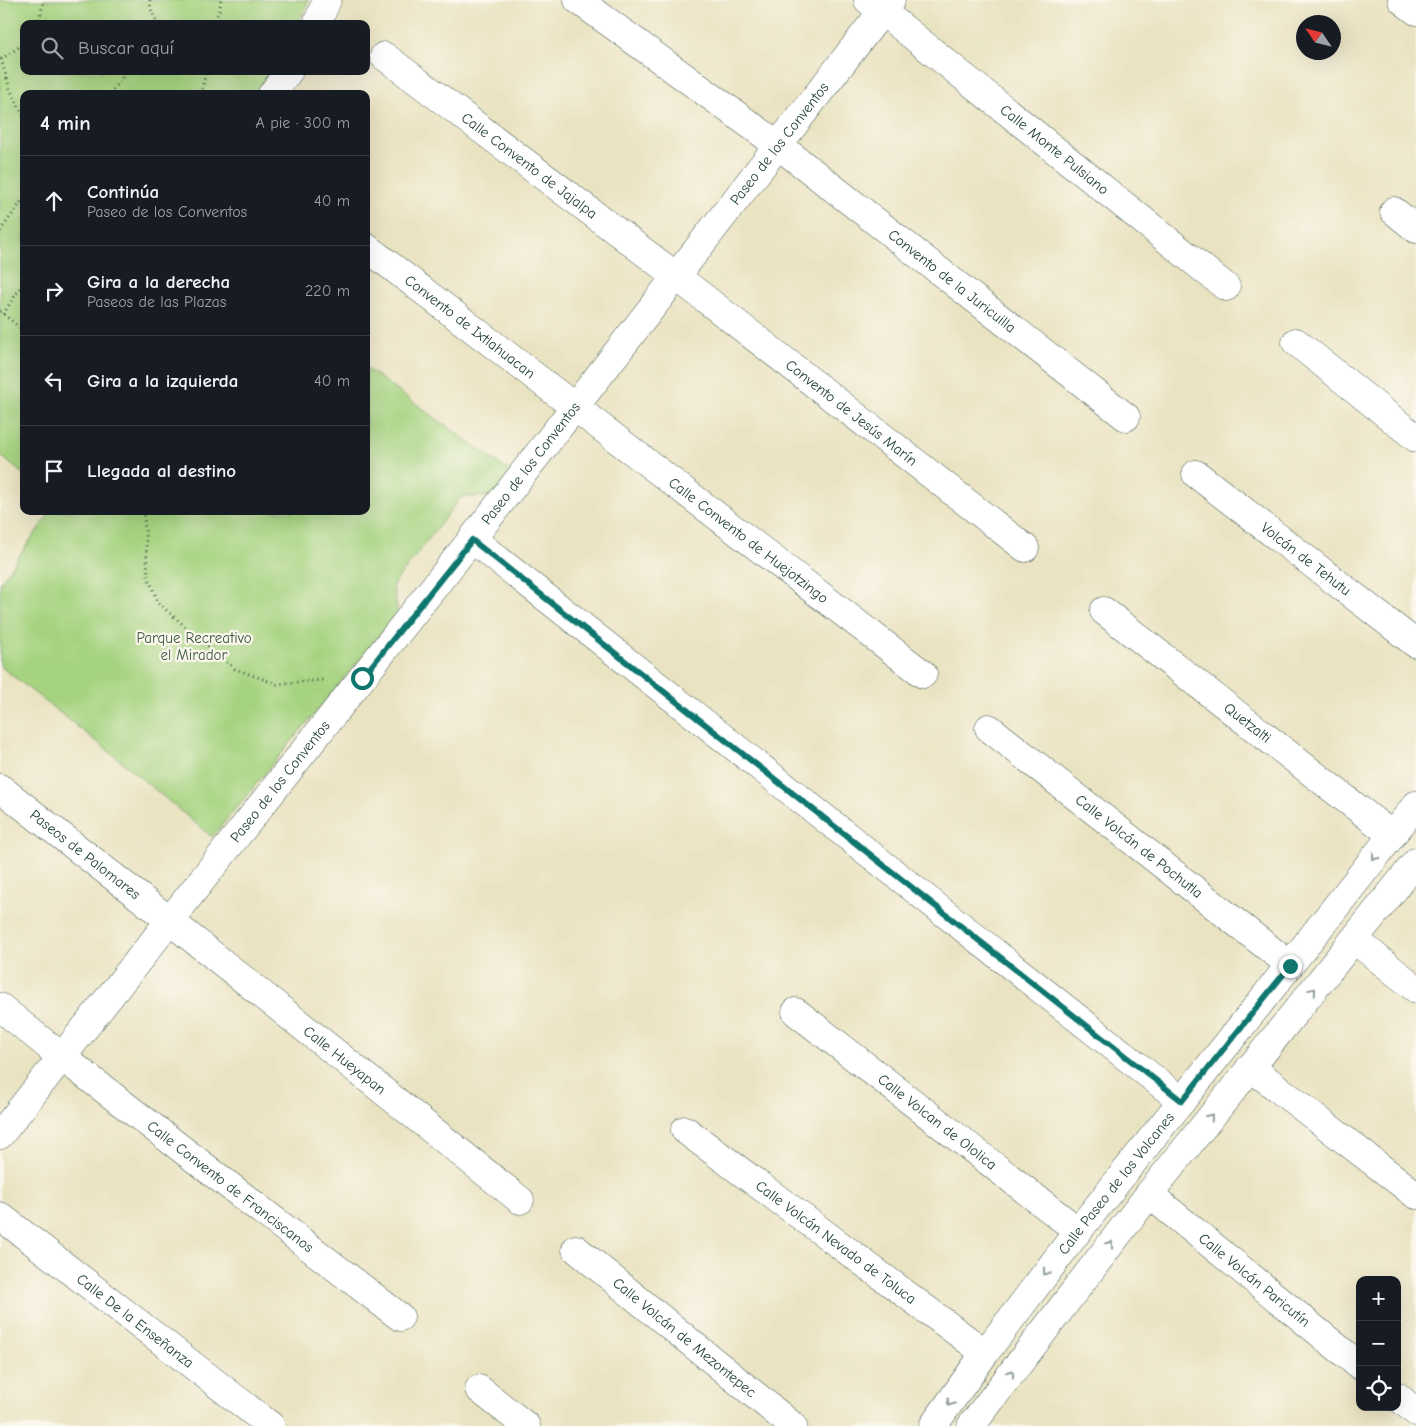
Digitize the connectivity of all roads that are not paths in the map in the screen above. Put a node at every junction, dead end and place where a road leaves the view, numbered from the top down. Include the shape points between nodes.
1 (327, 0) edge
2 (578, 0) edge
3 (1402, 0) edge
4 (881, 4) edge
5 (1416, 11) edge
6 (319, 20) edge
7 (384, 56) dead end
8 (286, 75) edge
9 (275, 90) edge
10 (778, 145) junction
11 (1394, 211) dead end
12 (1416, 229) edge
13 (370, 250) edge
14 (676, 276) junction
15 (1226, 287) dead end
16 (1296, 342) dead end
17 (575, 407) junction
18 (1126, 417) dead end
19 (1416, 438) edge
20 (1196, 474) dead end
21 (472, 540) junction
22 (1025, 548) dead end
23 (1104, 611) dead end
24 (1416, 644) edge
25 (923, 674) dead end
26 (989, 728) dead end
27 (0, 788) edge
28 (1416, 805) edge
29 (1392, 835) junction
30 (1416, 862) edge
31 (169, 920) junction
32 (1355, 940) junction
33 (1290, 966) junction
34 (1416, 989) edge
35 (0, 1007) edge
36 (796, 1012) dead end
37 (62, 1057) junction
38 (1250, 1067) junction
39 (1182, 1101) junction
40 (685, 1130) dead end
41 (0, 1135) edge
42 (1149, 1194) junction
43 (1416, 1195) edge
44 (520, 1200) dead end
45 (0, 1216) edge
46 (1078, 1230) junction
47 (576, 1249) dead end
48 (400, 1317) dead end
49 (985, 1353) junction
50 (1356, 1363) edge
51 (479, 1389) dead end
52 (1401, 1399) edge
53 (1416, 1412) edge
54 (272, 1426) edge
55 (526, 1426) edge
56 (793, 1426) edge
57 (933, 1426) edge
58 (971, 1426) edge

1 - 6 street
2 - 10 street, Convento de la Juricuilla
3 - 5 street
4 - 10 street, Paseo de los Conventos
4 - 15 street, Calle Monte Pulsiano
7 - 14 street, Calle Convento de Jajalpa
8 - 9 street
10 - 14 street, Paseo de los Conventos
10 - 18 street, Convento de la Juricuilla
11 - 12 street
13 - 17 street, Convento de Ixtlahuacan
14 - 17 street, Paseo de los Conventos
14 - 22 street, Convento de Jesús Marín
16 - 19 street
17 - 21 street, Paseo de los Conventos
17 - 25 street, Calle Convento de Huejotzingo
20 - 24 street, Volcán de Tehutu
21 - 31 street, Paseo de los Conventos
21 - 39 street
23 - 29 street, Quetzalti
26 - 33 street, Calle Volcán de Pochutla
27 - 31 street, Paseos de Palomares
28 - 29 street, Calle Paseo de los Volcanes
29 -> 33 street, Calle Paseo de los Volcanes
30 - 32 street, Calle Paseo de los Volcanes
31 - 37 street, Paseo de los Conventos
31 - 44 street, Calle Hueyapan
32 - 34 street
38 -> 32 street, Calle Paseo de los Volcanes
33 - 39 street, Calle Paseo de los Volcanes
35 - 37 street, Calle Convento de Franciscanos
36 - 46 street, Calle Volcan de Ololica
37 - 41 street, Paseo de los Conventos
37 - 48 street, Calle Convento de Franciscanos
42 -> 38 street, Calle Paseo de los Volcanes
38 - 43 street
39 - 46 street, Calle Paseo de los Volcanes
40 - 49 street, Calle Volcán Nevado de Toluca
42 - 50 street, Calle Volcán Paricutín
58 -> 42 street, Calle Paseo de los Volcanes
45 - 54 street, Calle De la Enseñanza
46 -> 49 street, Calle Paseo de los Volcanes
47 - 56 street, Calle Volcán de Mezontepec
49 -> 57 street, Calle Paseo de los Volcanes
51 - 55 street
52 - 53 street

